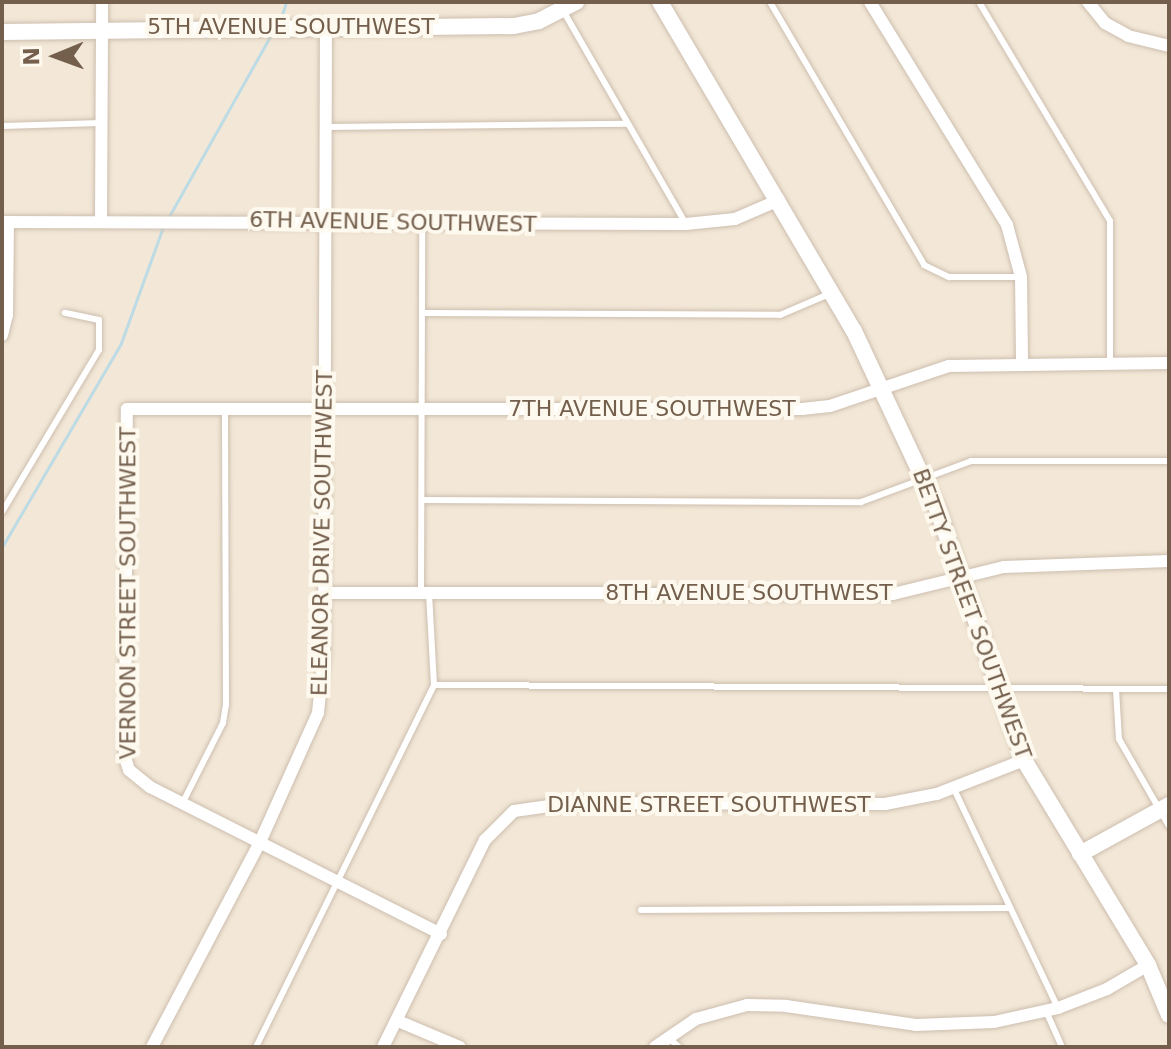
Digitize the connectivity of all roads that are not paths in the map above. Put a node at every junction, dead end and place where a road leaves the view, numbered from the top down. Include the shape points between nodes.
1 (102, 2) edge
2 (660, 2) edge
3 (770, 2) edge
4 (870, 2) edge
5 (979, 2) edge
6 (1088, 2) edge
7 (569, 6) edge
8 (102, 27) junction
9 (326, 27) junction
10 (2, 32) edge
11 (1169, 46) edge
12 (101, 123) junction
13 (628, 124) junction
14 (2, 126) edge
15 (325, 127) junction
16 (779, 200) junction
17 (101, 221) junction
18 (325, 221) junction
19 (5, 222) edge
20 (422, 223) junction
21 (686, 224) junction
22 (1021, 277) junction
23 (832, 292) junction
24 (65, 313) dead end
25 (422, 313) junction
26 (2, 335) edge
27 (1169, 363) edge
28 (1022, 364) junction
29 (1110, 364) junction
30 (882, 387) junction
31 (127, 409) joint
32 (324, 409) junction
33 (225, 410) junction
34 (422, 410) junction
35 (1169, 461) edge
36 (923, 476) junction
37 (422, 500) junction
38 (2, 512) edge
39 (1169, 561) edge
40 (961, 579) junction
41 (324, 593) junction
42 (425, 594) junction
43 (434, 685) junction
44 (996, 688) junction
45 (1116, 689) junction
46 (1169, 689) edge
47 (1024, 760) junction
48 (954, 789) junction
49 (182, 804) junction
50 (1164, 807) edge
51 (1169, 826) edge
52 (260, 842) junction
53 (1080, 854) junction
54 (340, 881) junction
55 (1010, 908) junction
56 (641, 910) dead end
57 (441, 934) junction
58 (1148, 965) junction
59 (1052, 1010) junction
60 (1169, 1015) edge
61 (398, 1021) junction
62 (667, 1036) junction
63 (152, 1047) edge
64 (256, 1047) edge
65 (383, 1047) edge
66 (460, 1047) edge
67 (655, 1047) edge
68 (679, 1047) edge
69 (1062, 1047) edge

1 - 8 street
2 - 16 street, BETTY STREET SOUTHWEST
3 - 22 lane via 924,265 949,277
4 - 22 street via 1000,212
5 - 29 lane via 1110,221
6 - 11 street via 1105,23 1128,36
7 - 9 street, 5TH AVENUE SOUTHWEST via 514,26
7 - 13 lane
8 - 9 street, 5TH AVENUE SOUTHWEST
8 - 10 street, 5TH AVENUE SOUTHWEST
8 - 12 street
9 - 15 street, ELEANOR DRIVE SOUTHWEST
12 - 14 lane
12 - 17 street
13 - 15 lane
13 - 21 lane
15 - 18 street, ELEANOR DRIVE SOUTHWEST
16 - 21 street, 6TH AVENUE SOUTHWEST via 735,219
16 - 23 street, BETTY STREET SOUTHWEST
17 - 18 street, 6TH AVENUE SOUTHWEST
17 - 19 street, 6TH AVENUE SOUTHWEST
18 - 20 street, 6TH AVENUE SOUTHWEST
18 - 32 street, ELEANOR DRIVE SOUTHWEST
19 - 26 street via 7,315
20 - 21 street, 6TH AVENUE SOUTHWEST
20 - 25 lane
22 - 28 street
23 - 25 lane via 780,315
23 - 30 street, BETTY STREET SOUTHWEST
24 - 38 lane via 99,320 99,350
25 - 34 lane
27 - 29 street, 7TH AVENUE SOUTHWEST
28 - 29 street, 7TH AVENUE SOUTHWEST
28 - 30 street, 7TH AVENUE SOUTHWEST via 949,366
30 - 34 street, 7TH AVENUE SOUTHWEST via 802,409
30 - 36 street, BETTY STREET SOUTHWEST
31 - 33 street, 7TH AVENUE SOUTHWEST
31 - 49 street, VERNON STREET SOUTHWEST via 125,758 139,780
32 - 33 street, 7TH AVENUE SOUTHWEST
32 - 34 street, 7TH AVENUE SOUTHWEST
32 - 41 street, ELEANOR DRIVE SOUTHWEST
33 - 49 lane via 226,705 223,723
34 - 37 lane
35 - 36 lane via 971,461
36 - 37 lane via 861,502
36 - 40 street, BETTY STREET SOUTHWEST
37 - 42 lane
39 - 40 street, 8TH AVENUE SOUTHWEST via 1004,567
40 - 42 street, 8TH AVENUE SOUTHWEST via 893,594
40 - 44 street, BETTY STREET SOUTHWEST
41 - 42 street, 8TH AVENUE SOUTHWEST
41 - 52 street, ELEANOR DRIVE SOUTHWEST via 318,713
42 - 43 lane
43 - 44 lane
43 - 54 lane
44 - 45 lane
44 - 47 street, BETTY STREET SOUTHWEST
45 - 46 lane
45 - 50 lane via 1119,739
47 - 48 street, DIANNE STREET SOUTHWEST
47 - 53 street, BETTY STREET SOUTHWEST
48 - 55 lane
48 - 57 street, DIANNE STREET SOUTHWEST via 885,804 529,806 493,829
49 - 52 street, VERNON STREET SOUTHWEST
50 - 51 lane
50 - 53 street
52 - 54 street, VERNON STREET SOUTHWEST
52 - 63 street, ELEANOR DRIVE SOUTHWEST
53 - 58 street, BETTY STREET SOUTHWEST
54 - 57 street, VERNON STREET SOUTHWEST
54 - 64 lane
55 - 56 lane
55 - 59 lane
57 - 61 street, DIANNE STREET SOUTHWEST
58 - 59 street via 1107,989
58 - 60 street, BETTY STREET SOUTHWEST
59 - 62 street via 942,1026 747,1005 696,1019
59 - 69 lane
61 - 65 street, DIANNE STREET SOUTHWEST
61 - 66 street
62 - 67 street
62 - 68 lane

